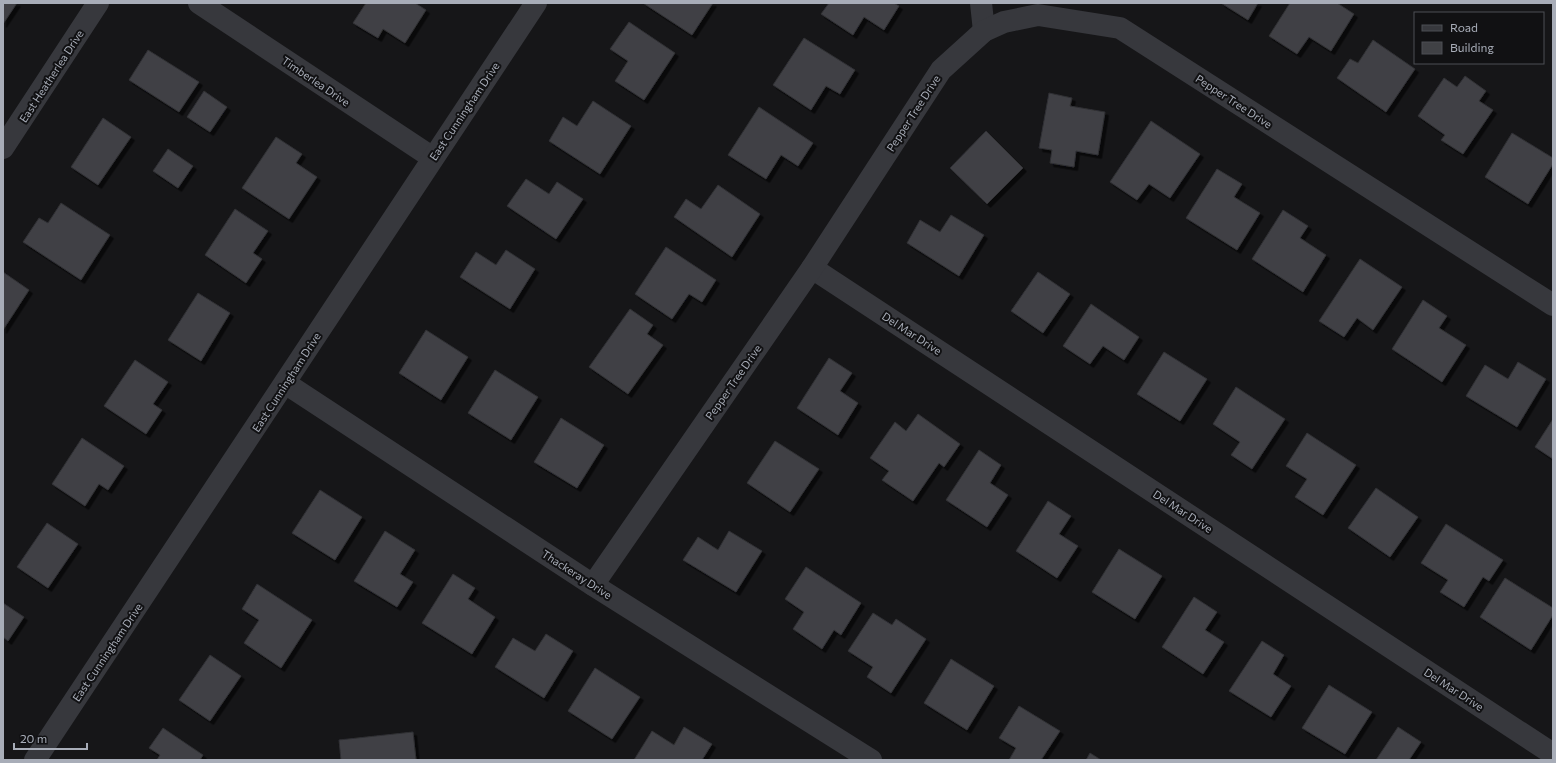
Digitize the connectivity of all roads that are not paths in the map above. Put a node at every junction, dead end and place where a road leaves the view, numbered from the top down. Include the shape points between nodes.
1 (98, 3) edge
2 (199, 3) edge
3 (536, 3) edge
4 (981, 3) edge
5 (1057, 11) edge
6 (984, 31) junction
7 (3, 148) edge
8 (433, 158) junction
9 (812, 268) junction
10 (1553, 305) edge
11 (285, 383) junction
12 (593, 585) junction
13 (1553, 754) edge
14 (35, 760) edge
15 (871, 760) edge

1 - 7 street, East Heatherlea Drive
2 - 8 street, Timberlea Drive
3 - 8 street, East Cunningham Drive
4 - 6 street
5 - 6 street, Pepper Tree Drive via 1004,22
5 - 10 street, Pepper Tree Drive via 1120,28
6 - 9 street, Pepper Tree Drive via 941,70
8 - 11 street, East Cunningham Drive
9 - 12 street, Pepper Tree Drive
9 - 13 street, Del Mar Drive
11 - 12 street, Thackeray Drive
11 - 14 street, East Cunningham Drive
12 - 15 street, Thackeray Drive

